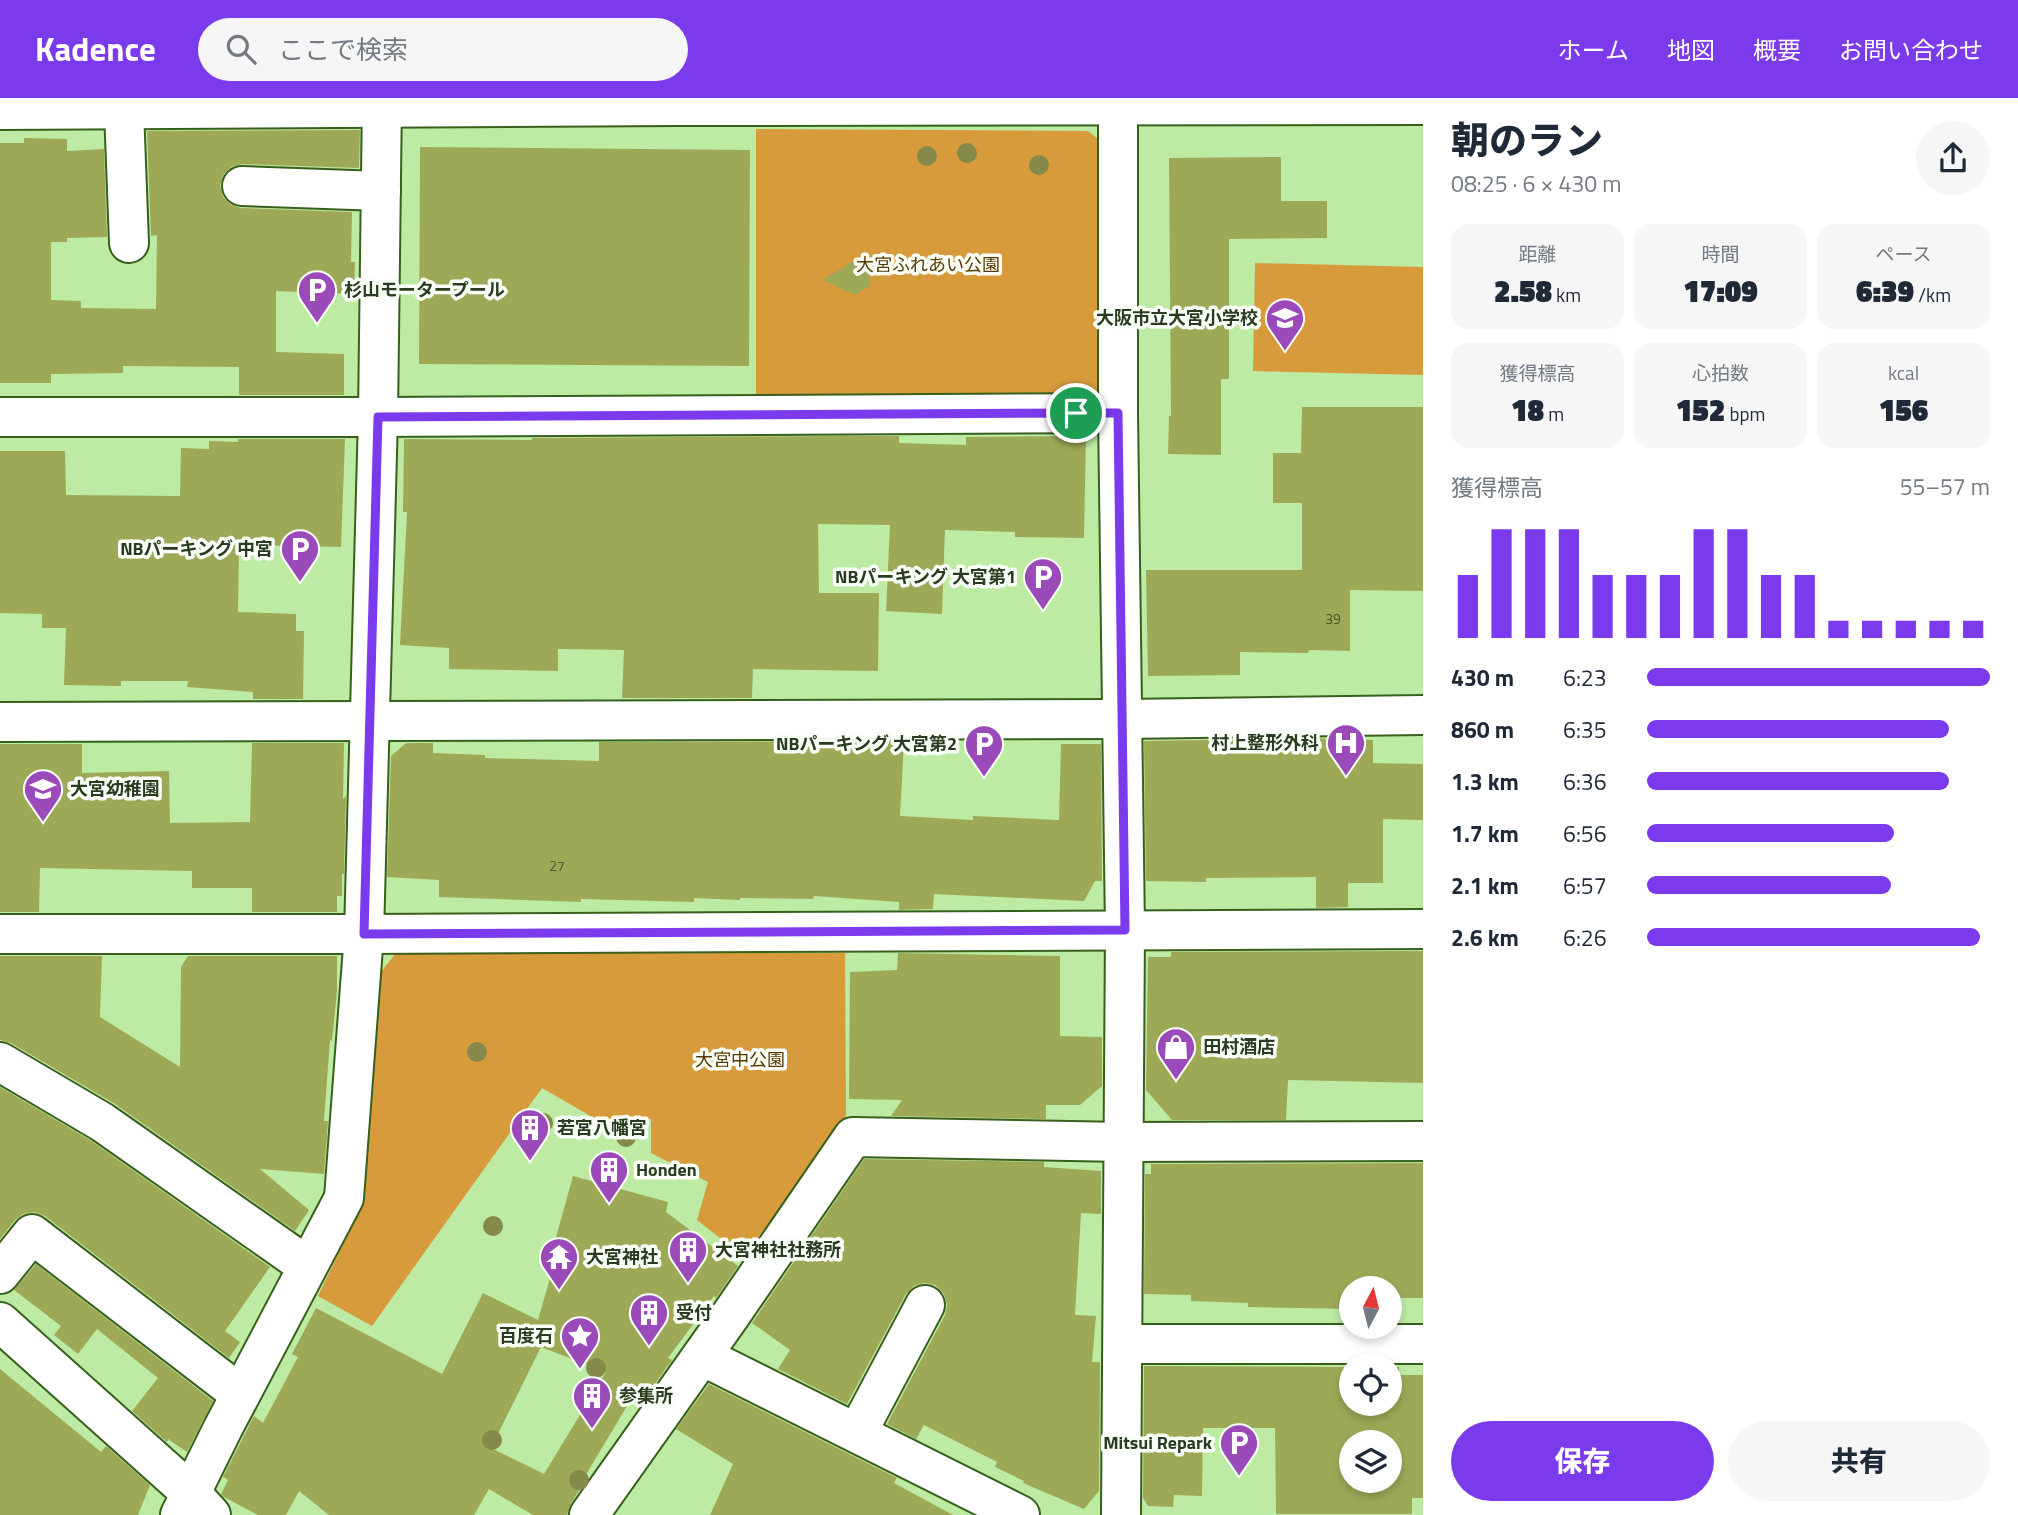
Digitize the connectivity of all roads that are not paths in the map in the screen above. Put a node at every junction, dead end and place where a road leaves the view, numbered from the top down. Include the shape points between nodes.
1 (676, 102) edge
2 (1118, 102) edge
3 (382, 103) edge
4 (1423, 105) edge
5 (0, 110) edge
6 (124, 110) junction
7 (242, 186) dead end
8 (381, 191) junction
9 (128, 243) dead end
10 (1118, 413) junction
11 (0, 417) edge
12 (378, 417) junction
13 (1423, 715) edge
14 (1122, 719) junction
15 (0, 722) edge
16 (371, 722) junction
17 (1423, 929) edge
18 (1125, 930) junction
19 (0, 934) edge
20 (364, 934) junction
21 (0, 1062) edge
22 (1423, 1141) edge
23 (1124, 1142) junction
24 (307, 1266) junction
25 (0, 1274) edge
26 (925, 1305) dead end
27 (0, 1322) edge
28 (1123, 1344) junction
29 (1423, 1344) edge
30 (702, 1356) junction
31 (240, 1394) junction
32 (857, 1433) junction
33 (194, 1508) edge
34 (589, 1515) edge
35 (1020, 1515) edge
36 (1121, 1515) edge

1 - 2 street
1 - 3 street
2 - 4 street
2 - 10 street
3 - 6 street
3 - 8 street
5 - 6 street
6 - 9 street
7 - 8 street
8 - 12 street
10 - 12 street
10 - 14 street
11 - 12 street
12 - 16 street
13 - 14 street
14 - 16 street
14 - 18 street
15 - 16 street
16 - 20 street
17 - 18 street
18 - 20 street
18 - 23 street
19 - 20 street
20 - 24 street via 344,1198
21 - 24 street via 102,1122
22 - 23 street
23 - 28 street
23 - 30 street via 853,1137
24 - 31 street
25 - 31 street via 32,1234
26 - 32 street
27 - 33 street
28 - 29 street
28 - 36 street
30 - 32 street
30 - 34 street
31 - 33 street
32 - 35 street

